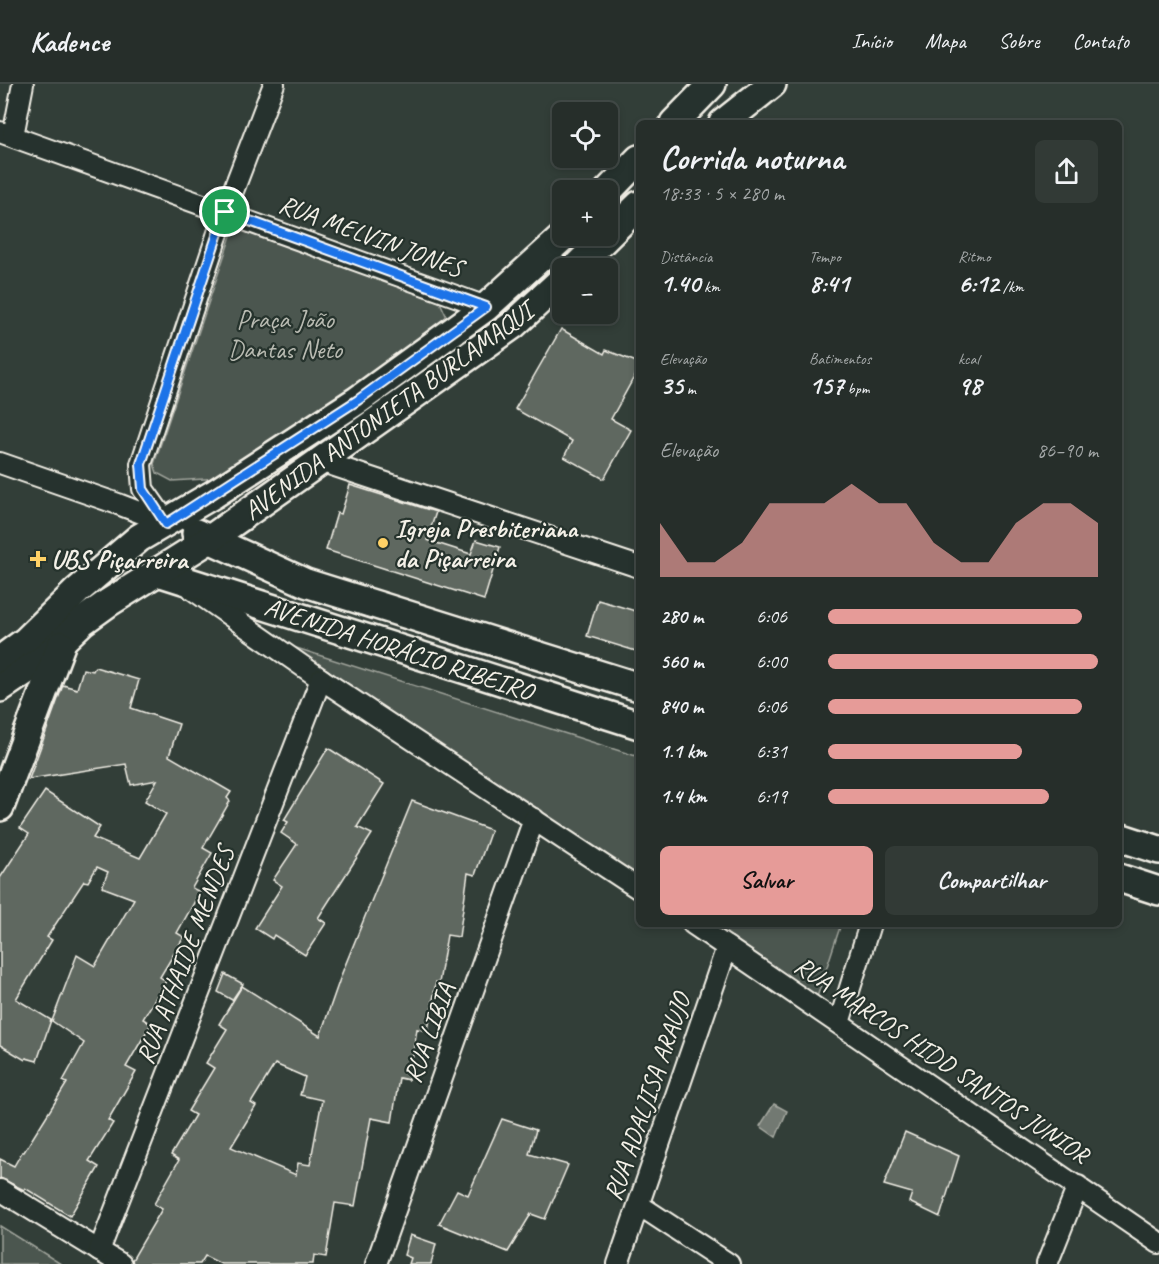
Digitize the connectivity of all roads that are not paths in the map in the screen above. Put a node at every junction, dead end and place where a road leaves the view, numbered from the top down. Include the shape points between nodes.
1 (23, 84) edge
2 (274, 84) edge
3 (712, 84) edge
4 (772, 84) edge
5 (677, 120) edge
6 (727, 120) edge
7 (6, 134) edge
8 (636, 208) edge
9 (225, 212) junction
10 (553, 246) edge
11 (584, 258) edge
12 (552, 289) edge
13 (486, 307) junction
14 (322, 462) junction
15 (0, 463) edge
16 (166, 524) junction
17 (210, 539) junction
18 (636, 566) edge
19 (168, 575) junction
20 (63, 638) junction
21 (4, 675) edge
22 (321, 680) junction
23 (636, 686) edge
24 (30, 724) junction
25 (636, 724) edge
26 (0, 807) edge
27 (534, 819) junction
28 (1122, 838) edge
29 (1159, 850) edge
30 (1122, 879) edge
31 (636, 887) edge
32 (1159, 891) edge
33 (697, 927) edge
34 (869, 927) edge
35 (727, 947) junction
36 (839, 1023) junction
37 (1078, 1186) junction
38 (0, 1190) edge
39 (639, 1205) junction
40 (1159, 1243) edge
41 (99, 1251) junction
42 (121, 1264) edge
43 (376, 1264) edge
44 (618, 1264) edge
45 (729, 1264) edge
46 (1047, 1264) edge

1 - 7 street
2 - 9 street
3 - 5 main road
4 - 6 main road
7 - 9 street, RUA MELVIN JONES
8 - 11 main road
9 - 13 street, RUA MELVIN JONES
9 - 16 street via 141,464 143,489
10 - 13 main road, AVENIDA ANTONIETA BURLAMAQUI
12 - 14 main road, AVENIDA ANTONIETA BURLAMAQUI via 513,325
13 - 16 main road, AVENIDA ANTONIETA BURLAMAQUI via 358,400
14 - 17 main road, AVENIDA ANTONIETA BURLAMAQUI
14 - 18 street
15 - 16 street
16 - 17 main road, AVENIDA HORÁCIO RIBEIRO
16 - 21 main road, AVENIDA ANTONIETA BURLAMAQUI via 139,538 99,571 26,640
17 - 19 main road, AVENIDA ANTONIETA BURLAMAQUI
17 - 23 main road, AVENIDA HORÁCIO RIBEIRO via 306,583
19 - 20 main road, AVENIDA ANTONIETA BURLAMAQUI via 108,603
19 - 22 street
19 - 25 main road, AVENIDA HORÁCIO RIBEIRO
20 - 21 main road, AVENIDA ANTONIETA BURLAMAQUI via 43,659
20 - 24 main road
21 - 24 main road via 20,687
22 - 27 street
22 - 41 street, RUA ATHAIDE MENDES
24 - 26 main road
27 - 31 street
27 - 43 street, RUA LIBIA
28 - 29 main road
30 - 32 main road
33 - 35 street, RUA MARCOS HIDD SANTOS JUNIOR
34 - 36 street
35 - 36 street, RUA MARCOS HIDD SANTOS JUNIOR
35 - 39 street, RUA ADALJISA ARAUJO
36 - 37 street, RUA MARCOS HIDD SANTOS JUNIOR
37 - 40 street, RUA MARCOS HIDD SANTOS JUNIOR
37 - 46 street
38 - 41 street
39 - 44 street, RUA ADALJISA ARAUJO
39 - 45 street
41 - 42 street

